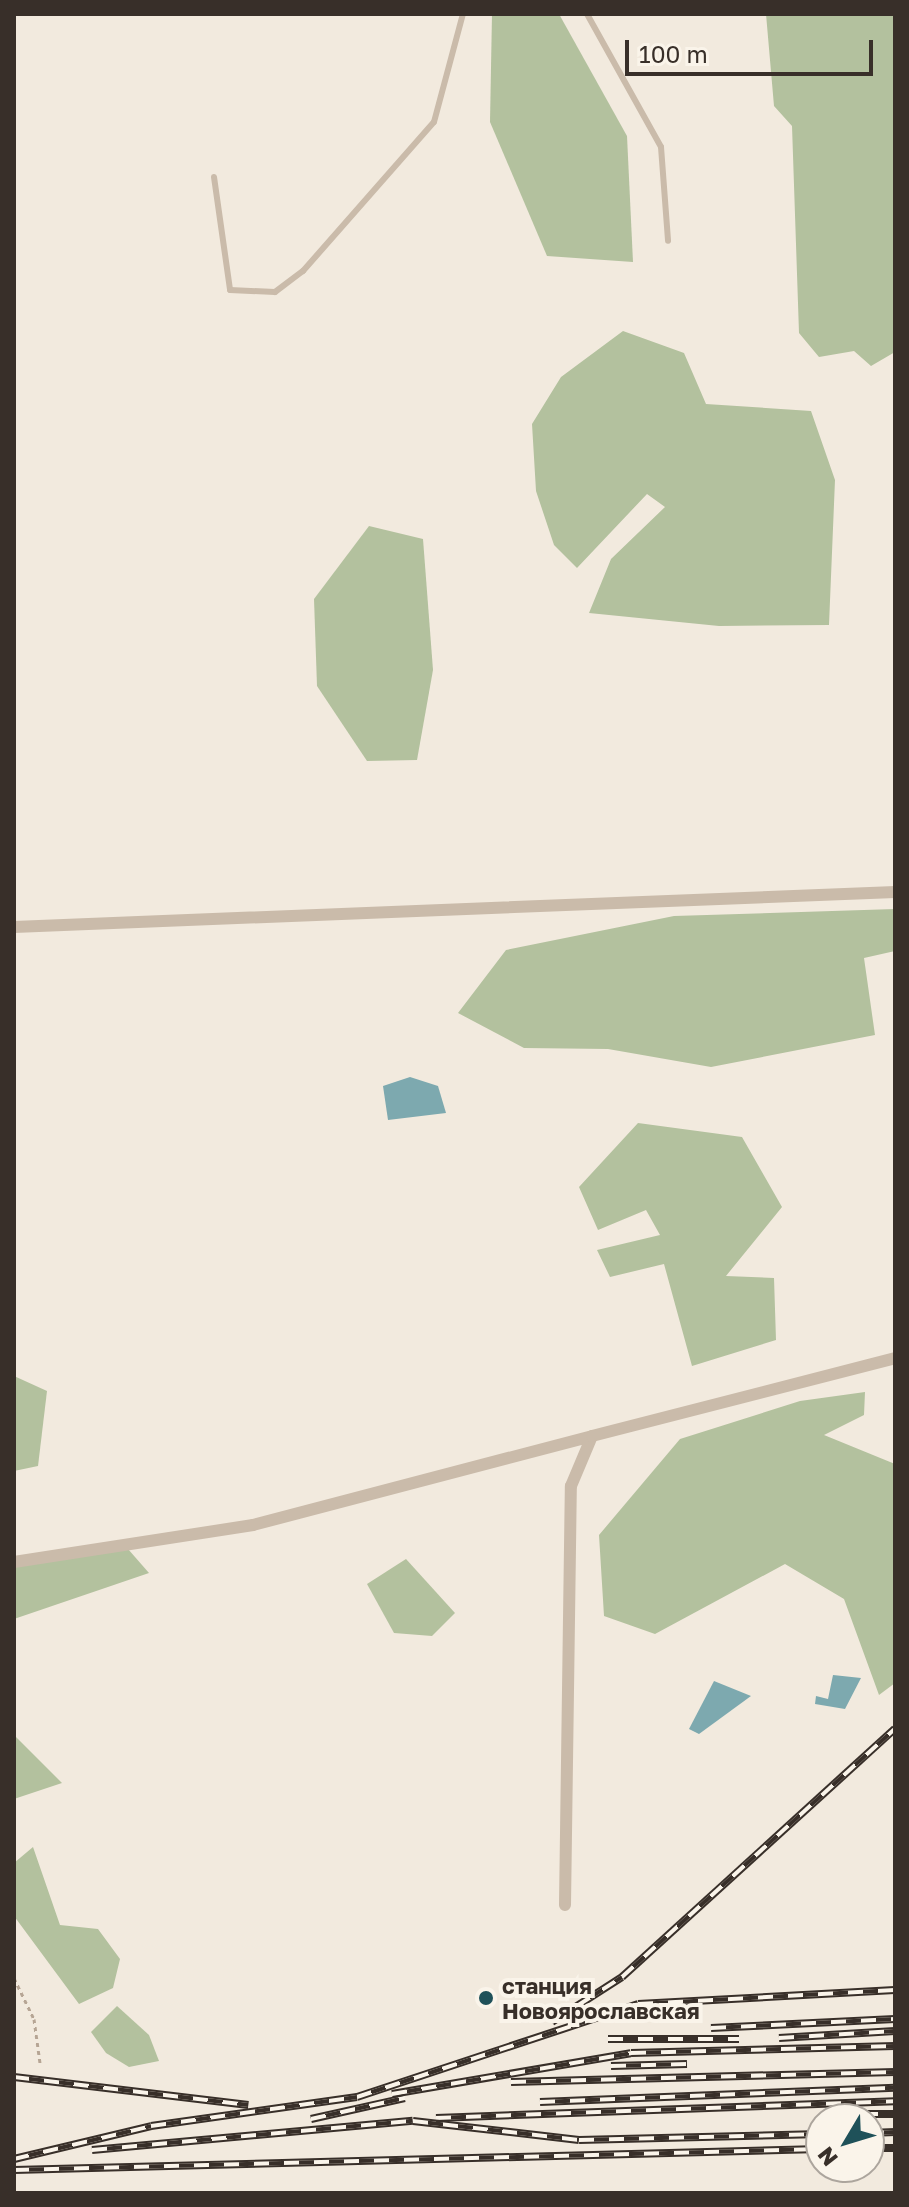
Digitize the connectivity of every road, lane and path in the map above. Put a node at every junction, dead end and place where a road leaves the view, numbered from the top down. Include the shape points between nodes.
1 (463, 14) edge
2 (587, 14) edge
3 (214, 177) dead end
4 (668, 241) dead end
5 (895, 892) edge
6 (14, 927) edge
7 (895, 1358) edge
8 (592, 1436) junction
9 (14, 1562) edge
10 (565, 1905) dead end
11 (14, 1978) edge
12 (40, 2063) dead end

1 - 3 lane via 434,122 303,271 275,292 230,290
2 - 4 lane via 661,147
5 - 6 street
7 - 8 street
8 - 9 street via 253,1525
8 - 10 street via 571,1486
11 - 12 path via 34,2019

